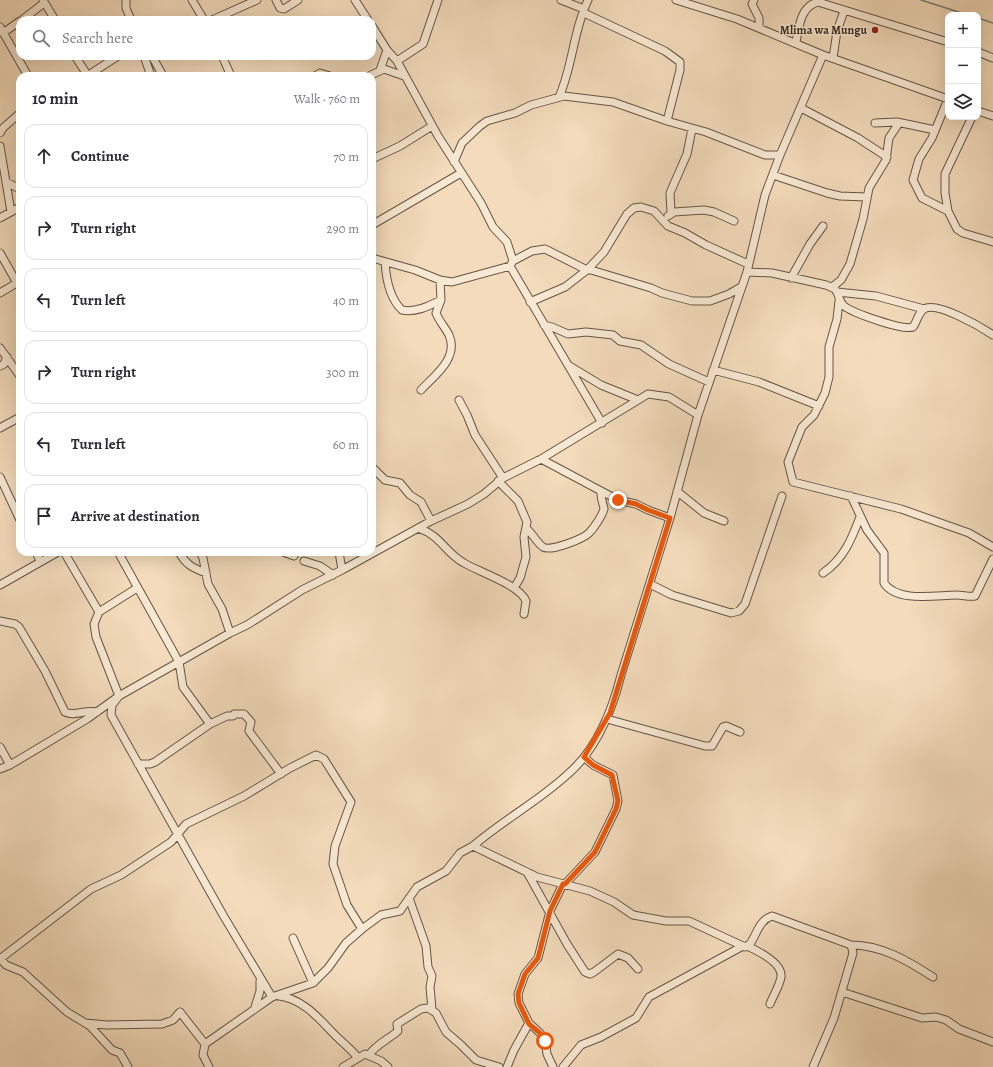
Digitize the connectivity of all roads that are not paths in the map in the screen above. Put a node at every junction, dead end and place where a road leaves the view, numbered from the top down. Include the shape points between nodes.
1 (125, 0) edge
2 (192, 0) edge
3 (255, 0) edge
4 (276, 0) edge
5 (298, 0) edge
6 (355, 0) edge
7 (438, 0) edge
8 (561, 0) edge
9 (588, 0) edge
10 (676, 0) edge
11 (754, 0) edge
12 (816, 1) edge
13 (44, 2) edge
14 (695, 2) edge
15 (584, 11) junction
16 (844, 11) junction
17 (27, 16) edge
18 (53, 16) edge
19 (130, 16) edge
20 (202, 16) edge
21 (221, 16) edge
22 (365, 16) edge
23 (16, 23) edge
24 (759, 27) junction
25 (2, 30) edge
26 (376, 32) edge
27 (945, 41) edge
28 (796, 42) junction
29 (387, 50) junction
30 (981, 53) edge
31 (16, 55) edge
32 (823, 55) junction
33 (833, 58) junction
34 (993, 58) edge
35 (19, 60) edge
36 (77, 60) edge
37 (112, 60) edge
38 (145, 60) edge
39 (154, 60) edge
40 (224, 60) edge
41 (397, 61) junction
42 (380, 70) junction
43 (26, 72) edge
44 (85, 72) edge
45 (93, 72) edge
46 (150, 72) edge
47 (161, 72) edge
48 (229, 72) edge
49 (376, 72) edge
50 (404, 76) junction
51 (559, 97) junction
52 (945, 97) edge
53 (945, 105) edge
54 (800, 108) junction
55 (981, 112) edge
56 (993, 116) edge
57 (16, 117) edge
58 (971, 120) edge
59 (667, 121) junction
60 (875, 123) dead end
61 (899, 123) junction
62 (432, 126) junction
63 (692, 129) junction
64 (935, 130) junction
65 (0, 131) edge
66 (0, 146) edge
67 (780, 155) junction
68 (767, 156) junction
69 (376, 157) edge
70 (887, 157) junction
71 (454, 162) junction
72 (776, 165) junction
73 (460, 173) junction
74 (773, 175) junction
75 (6, 182) junction
76 (16, 187) edge
77 (866, 197) junction
78 (16, 209) edge
79 (948, 211) junction
80 (11, 212) junction
81 (671, 212) junction
82 (0, 218) edge
83 (734, 221) dead end
84 (665, 223) junction
85 (376, 224) edge
86 (823, 226) dead end
87 (993, 242) edge
88 (0, 252) edge
89 (376, 259) edge
90 (385, 262) junction
91 (512, 264) junction
92 (748, 264) junction
93 (587, 270) junction
94 (746, 272) junction
95 (791, 278) junction
96 (16, 279) edge
97 (440, 280) junction
98 (16, 283) edge
99 (741, 287) junction
100 (835, 290) junction
101 (0, 293) edge
102 (441, 300) junction
103 (839, 301) junction
104 (530, 302) junction
105 (924, 309) junction
106 (544, 325) junction
107 (993, 334) edge
108 (0, 348) edge
109 (7, 357) junction
110 (568, 365) junction
111 (0, 366) edge
112 (16, 370) edge
113 (714, 370) junction
114 (710, 382) junction
115 (421, 390) dead end
116 (459, 400) dead end
117 (638, 400) junction
118 (819, 406) junction
119 (698, 415) junction
120 (16, 419) edge
121 (602, 423) junction
122 (0, 428) edge
123 (542, 459) junction
124 (376, 471) edge
125 (0, 477) edge
126 (501, 479) junction
127 (601, 491) junction
128 (678, 492) junction
129 (782, 496) dead end
130 (851, 496) junction
131 (16, 511) edge
132 (860, 516) junction
133 (670, 518) junction
134 (431, 521) junction
135 (724, 521) dead end
136 (418, 528) junction
137 (526, 528) junction
138 (993, 547) edge
139 (376, 551) edge
140 (38, 556) edge
141 (50, 556) edge
142 (66, 556) edge
143 (120, 556) edge
144 (181, 556) edge
145 (201, 556) edge
146 (339, 556) edge
147 (367, 556) edge
148 (993, 559) edge
149 (40, 561) junction
150 (304, 561) dead end
151 (342, 570) junction
152 (206, 573) junction
153 (823, 573) dead end
154 (333, 575) junction
155 (650, 584) junction
156 (0, 585) edge
157 (137, 588) junction
158 (514, 588) junction
159 (99, 612) junction
160 (524, 614) dead end
161 (0, 621) edge
162 (230, 632) junction
163 (179, 662) junction
164 (120, 696) junction
165 (98, 712) junction
166 (111, 715) junction
167 (607, 719) junction
168 (210, 724) junction
169 (740, 732) dead end
170 (0, 747) edge
171 (584, 757) junction
172 (138, 764) junction
173 (150, 764) junction
174 (10, 765) junction
175 (0, 769) edge
176 (281, 774) junction
177 (145, 775) junction
178 (178, 835) junction
179 (473, 846) junction
180 (527, 872) junction
181 (564, 884) junction
182 (409, 898) junction
183 (550, 911) junction
184 (362, 929) junction
185 (293, 938) dead end
186 (851, 945) junction
187 (745, 946) junction
188 (0, 959) edge
189 (638, 969) dead end
190 (933, 977) dead end
191 (260, 978) junction
192 (313, 983) junction
193 (842, 992) junction
194 (274, 996) junction
195 (770, 1004) dead end
196 (254, 1008) junction
197 (432, 1009) junction
198 (84, 1023) junction
199 (529, 1024) junction
200 (993, 1042) edge
201 (205, 1044) junction
202 (369, 1055) junction
203 (358, 1058) junction
204 (128, 1067) edge
205 (209, 1067) edge
206 (343, 1067) edge
207 (388, 1067) edge
208 (499, 1067) edge
209 (507, 1067) edge
210 (553, 1067) edge
211 (563, 1067) edge
212 (813, 1067) edge

1 - 19 street
2 - 20 street
3 - 21 street
4 - 5 street via 284,10
6 - 22 street
7 - 41 street via 423,44
8 - 15 street
9 - 15 street
10 - 14 street
11 - 24 street via 752,4 759,18
12 - 16 street
12 - 28 street via 803,13
13 - 17 street
13 - 18 street
14 - 24 street
15 - 51 street via 574,43 567,80
15 - 59 street via 665,51 680,62
16 - 27 street
16 - 33 street via 837,31
23 - 25 street
24 - 28 street
25 - 31 street
26 - 29 street
28 - 32 street
29 - 41 street
29 - 42 street
30 - 34 street
32 - 33 street
32 - 54 street
33 - 52 street
35 - 43 street
36 - 44 street
37 - 45 street
38 - 46 street
39 - 47 street
40 - 48 street
41 - 50 street
42 - 49 street
42 - 50 street via 389,70
50 - 62 street
51 - 59 street via 570,96 613,102
51 - 71 street via 483,124 462,143
53 - 64 street
54 - 67 street
54 - 70 street via 858,138
55 - 56 street
57 - 65 street
58 - 79 street via 945,174
59 - 63 street
60 - 61 street
61 - 64 street
61 - 70 street via 889,138
62 - 69 street
62 - 71 street
63 - 68 street via 718,136
63 - 81 street via 687,154 670,193
64 - 79 street via 919,159 913,180 922,198
66 - 75 street
67 - 68 street
67 - 72 street
68 - 72 street
70 - 77 street via 872,181
71 - 73 street
72 - 74 street
73 - 85 street
73 - 91 street via 494,227 507,242
74 - 77 street via 833,195
74 - 92 street via 763,202
75 - 76 street
75 - 80 street
77 - 100 street via 852,258
78 - 80 street
79 - 87 street via 959,231
80 - 82 street
81 - 83 street via 709,210
81 - 84 street
84 - 92 street
84 - 93 street via 659,215 648,208 634,208 623,219 604,252
86 - 95 street
88 - 96 street
89 - 90 street
90 - 97 street
90 - 102 street via 393,298 402,310 422,308
91 - 93 street via 532,251 545,249
91 - 97 street via 460,280
91 - 104 street
92 - 94 street
93 - 99 street via 602,272 692,301 710,301
93 - 104 street via 565,287
94 - 95 street via 772,273
94 - 99 street
95 - 100 street
97 - 102 street
98 - 101 street
99 - 113 street
100 - 103 street
100 - 105 street via 876,296
102 - 115 street via 436,313 450,338 450,355 445,365
103 - 105 street via 852,312 910,329
103 - 118 street via 828,355 827,384
104 - 106 street
105 - 107 street via 930,307 944,310
106 - 110 street
106 - 114 street via 568,334 586,332 613,335 620,341 641,345 669,364
108 - 109 street
109 - 111 street
109 - 112 street
110 - 117 street via 601,385
110 - 121 street
113 - 114 street
113 - 118 street via 759,382
114 - 119 street
116 - 126 street via 468,415 474,434
117 - 119 street via 648,394 661,395
117 - 121 street
118 - 130 street via 811,420 802,427 788,462 790,475 793,482
119 - 128 street
120 - 122 street
121 - 123 street
123 - 126 street
123 - 127 street
124 - 134 street via 385,480 402,485 410,495 422,503
125 - 131 street
126 - 134 street via 468,504
126 - 137 street via 522,508 527,522
127 - 133 street
127 - 137 street via 603,511 595,526 584,536 557,547 547,548 543,547
128 - 133 street
128 - 135 street via 704,513
129 - 155 street via 745,604 739,611 731,613 694,603
130 - 132 street
130 - 138 street via 929,518 969,533
132 - 148 street via 884,553 884,583 909,596 975,596
132 - 153 street via 842,555
133 - 155 street
134 - 136 street
136 - 139 street
136 - 158 street via 434,534 463,563
137 - 158 street via 526,557
140 - 149 street
141 - 149 street
142 - 159 street
143 - 157 street
144 - 152 street via 192,568
145 - 152 street
146 - 151 street
147 - 151 street
149 - 156 street
150 - 154 street via 317,565
151 - 154 street
152 - 162 street via 208,584 222,609
154 - 162 street via 302,590 247,625
155 - 167 street
157 - 159 street
157 - 163 street
158 - 160 street via 526,601
159 - 164 street via 94,624 96,637
161 - 165 street via 19,627 65,712
162 - 163 street
163 - 164 street
163 - 168 street via 184,687
164 - 165 street
164 - 166 street via 112,705
165 - 166 street
165 - 174 street
166 - 172 street
167 - 169 street via 705,746 712,746 722,727 726,726
167 - 171 street
168 - 173 street
168 - 176 street via 227,716 244,714 251,722 249,730
170 - 174 street
171 - 179 street via 570,773
171 - 181 street via 612,775 618,801 595,852
172 - 173 street
172 - 177 street
173 - 177 street
174 - 175 street
176 - 178 street via 244,796 186,824
176 - 184 street via 306,759 320,755 351,800 350,809 335,846 333,864 347,904
177 - 178 street
178 - 188 street via 142,862 91,889
178 - 191 street
179 - 180 street
179 - 182 street via 460,853 446,871 417,887
180 - 181 street
180 - 183 street
181 - 183 street
181 - 187 street via 590,891 614,902 633,915 666,921 689,921
182 - 184 street via 400,911 381,915
182 - 197 street via 426,946 428,968 432,976
183 - 189 street via 585,972 594,972 618,954 628,958
183 - 199 street via 538,958 525,974 518,994 519,1003
184 - 192 street
185 - 192 street
186 - 187 street via 772,916 762,922 755,937
186 - 190 street via 896,955
186 - 193 street via 853,953
187 - 195 street via 770,958 780,972 781,978
187 - 211 street via 649,997 636,1018 581,1045
188 - 198 street via 6,965 23,972 67,1012
191 - 194 street
191 - 196 street via 260,991
192 - 194 street
193 - 200 street via 922,1018 936,1017 946,1020 959,1029
193 - 212 street
194 - 196 street
194 - 203 street via 291,999 314,1013
196 - 201 street
197 - 202 street via 421,1009 401,1021 397,1024 398,1030
197 - 208 street via 446,1032 473,1058 478,1062
198 - 201 street via 162,1024 173,1020 180,1012
198 - 204 street via 112,1050 120,1053
199 - 209 street
199 - 210 street via 544,1038
201 - 205 street via 203,1055
202 - 203 street via 361,1055
202 - 207 street
203 - 206 street

